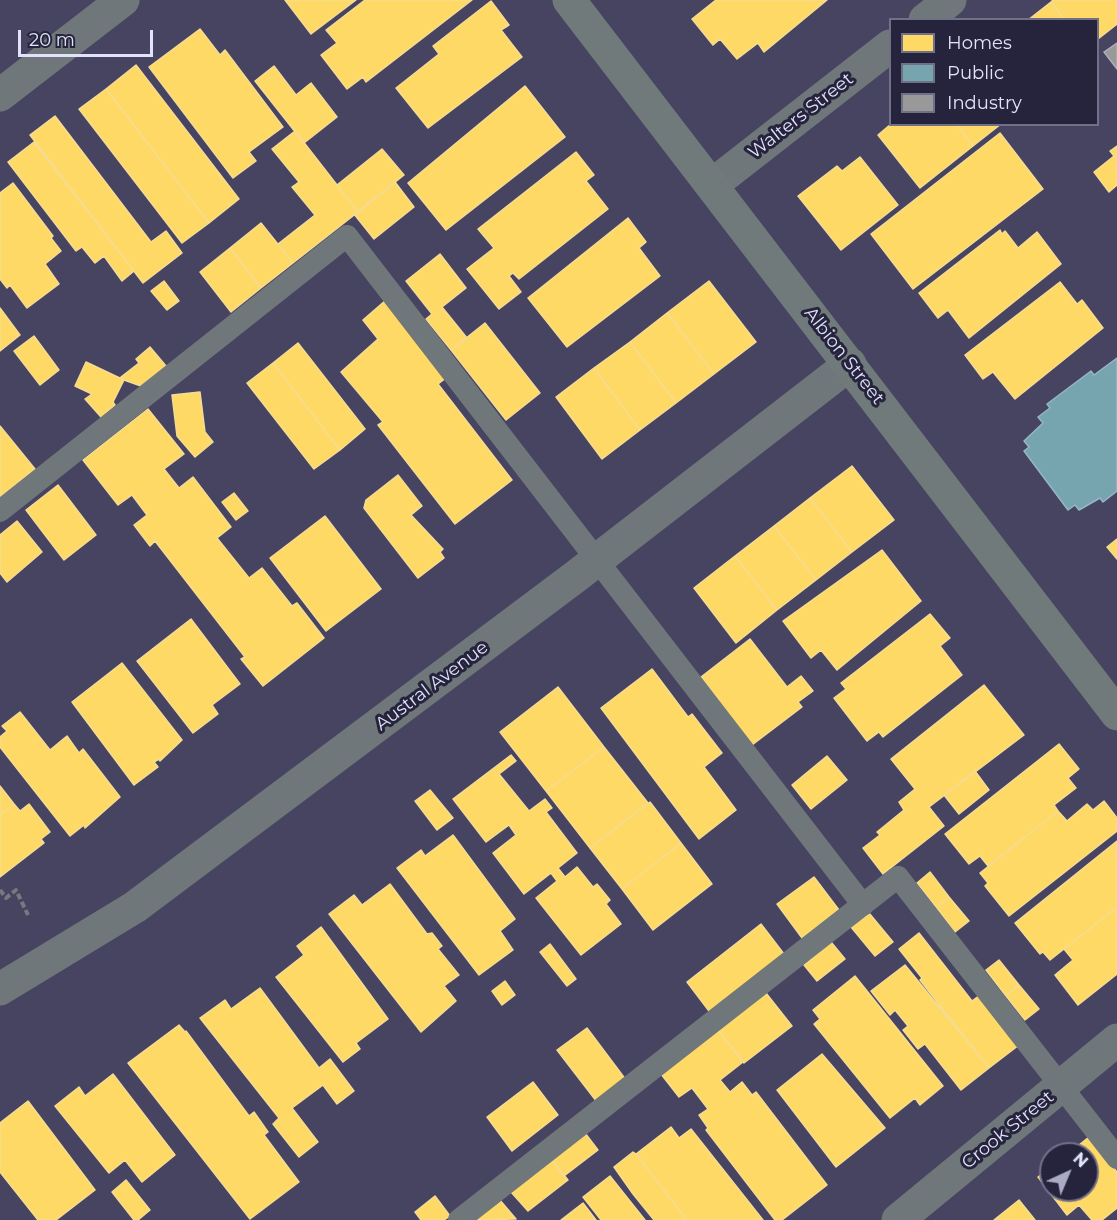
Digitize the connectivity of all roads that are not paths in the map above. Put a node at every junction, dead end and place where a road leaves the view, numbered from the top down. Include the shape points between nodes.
1 (123, 0) edge
2 (569, 0) edge
3 (950, 0) edge
4 (928, 18) edge
5 (889, 48) edge
6 (0, 95) edge
7 (712, 185) junction
8 (850, 364) junction
9 (0, 511) edge
10 (598, 560) junction
11 (1117, 714) edge
12 (863, 905) junction
13 (0, 989) edge
14 (1117, 1040) edge
15 (1062, 1085) junction
16 (1117, 1158) edge
17 (459, 1220) edge
18 (898, 1220) edge

1 - 6 street
2 - 7 street, Albion Street
3 - 4 street
5 - 7 street, Walters Street
7 - 8 street, Albion Street
8 - 10 street, Austral Avenue
8 - 11 street, Albion Street
9 - 10 lane via 347,236
10 - 12 lane
10 - 13 street, Austral Avenue via 135,907
12 - 15 lane via 898,877
12 - 17 lane
14 - 15 street, Crook Street
15 - 16 lane
15 - 18 street, Crook Street

